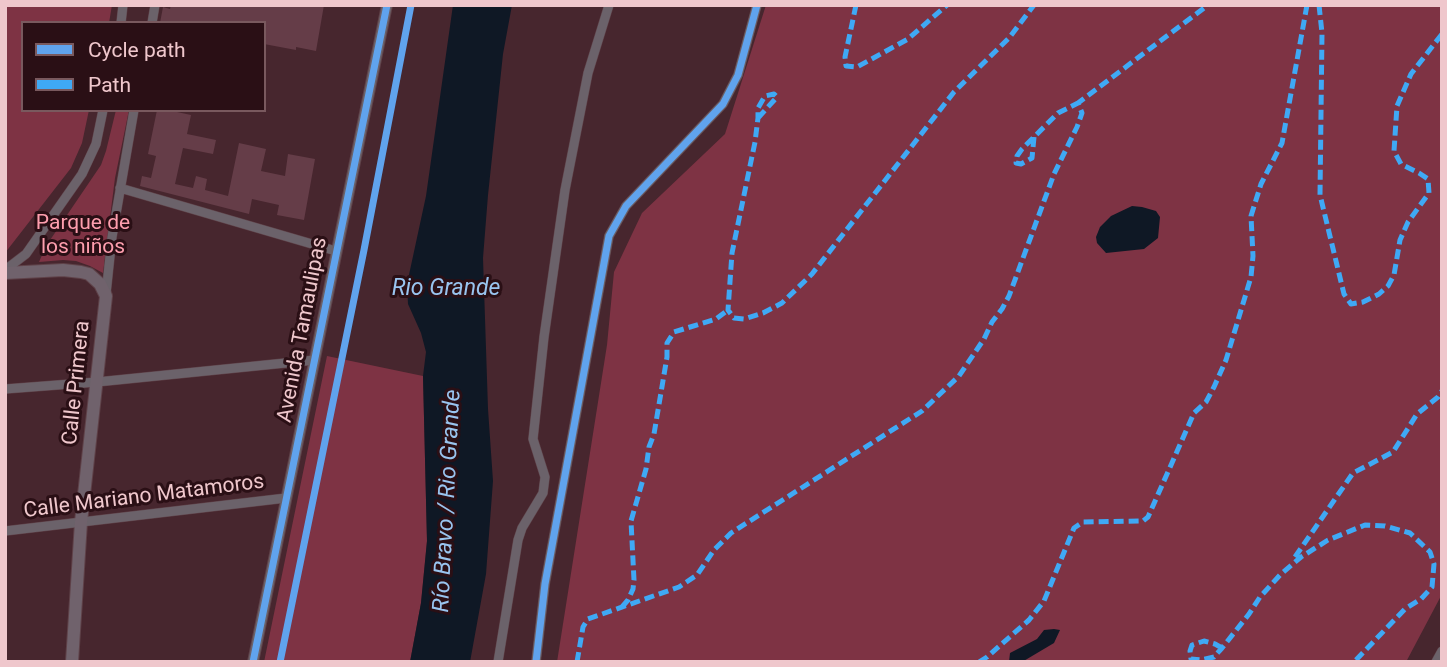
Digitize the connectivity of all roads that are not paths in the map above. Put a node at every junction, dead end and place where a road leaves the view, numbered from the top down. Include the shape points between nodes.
1 (387, 5) edge
2 (609, 5) edge
3 (757, 5) edge
4 (103, 112) edge
5 (134, 112) edge
6 (120, 188) junction
7 (336, 251) junction
8 (5, 272) edge
9 (106, 296) junction
10 (315, 360) junction
11 (97, 382) junction
12 (5, 390) edge
13 (286, 498) junction
14 (81, 522) junction
15 (5, 531) edge
16 (1442, 650) edge
17 (72, 662) edge
18 (253, 662) edge
19 (498, 662) edge
20 (536, 662) edge
21 (1436, 662) edge

1 - 7 street, Avenida Tamaulipas
2 - 19 street via 589,73 565,190 544,337 533,439 545,477 543,493 518,540
3 - 20 street via 738,75 723,104 626,206 609,236 545,584
4 - 8 street via 96,144 82,174 26,254
5 - 6 street, Calle Primera
6 - 7 street
6 - 9 street, Calle Primera
7 - 10 street, Avenida Tamaulipas
8 - 9 main road via 89,274
9 - 11 main road, Calle Primera
10 - 11 street
10 - 13 street, Avenida Tamaulipas
11 - 12 street
11 - 14 main road, Calle Primera
13 - 14 street, Calle Mariano Matamoros
13 - 18 street, Avenida Tamaulipas
14 - 15 street, Calle Mariano Matamoros
14 - 17 main road, Calle Primera
16 - 21 street

